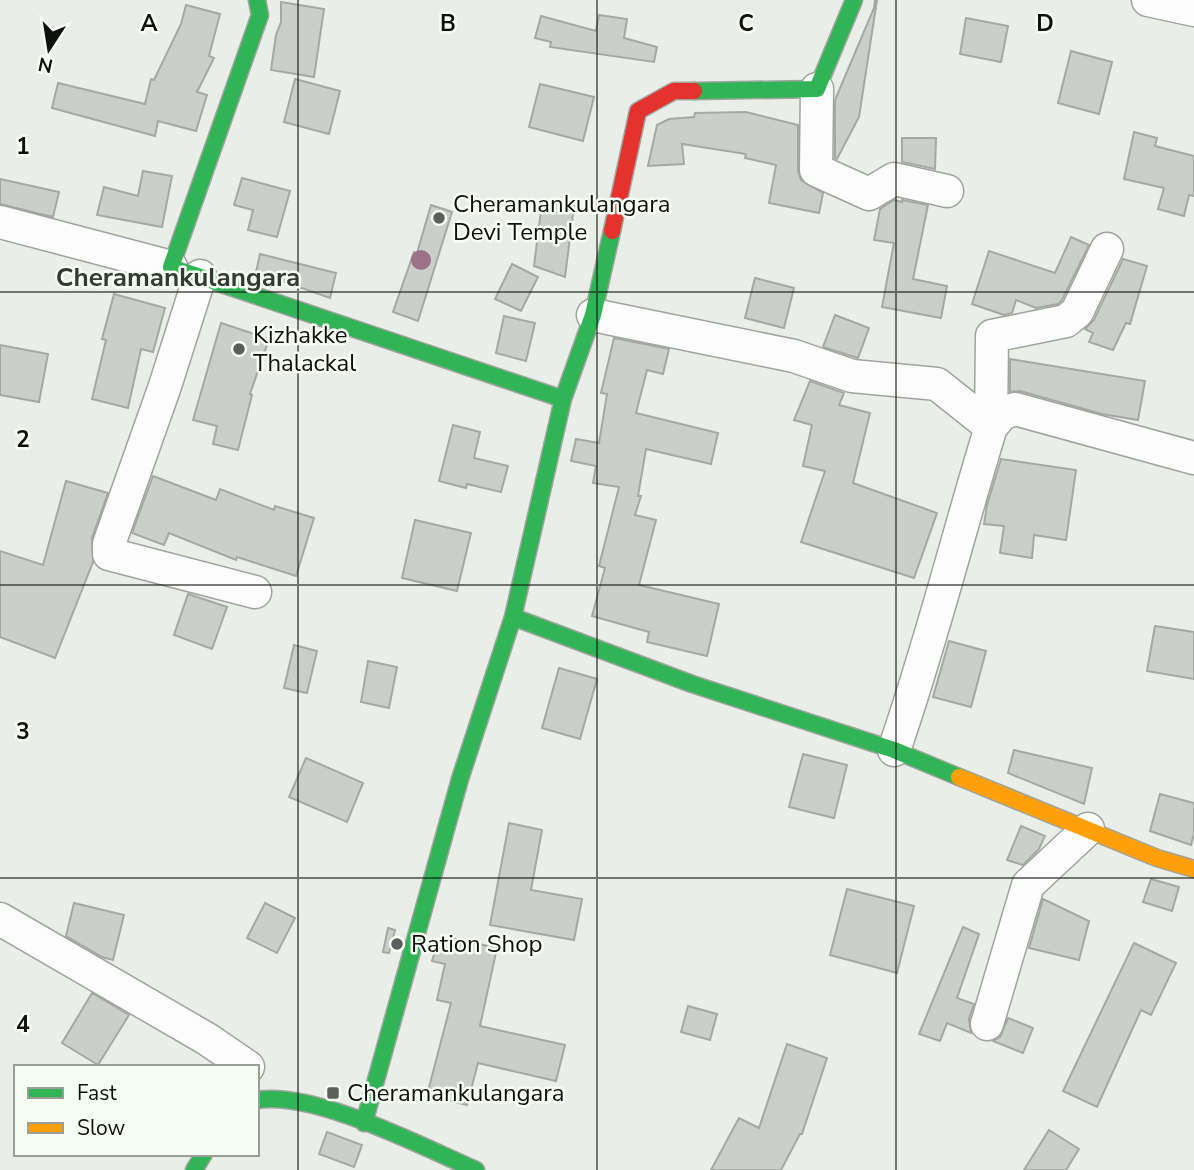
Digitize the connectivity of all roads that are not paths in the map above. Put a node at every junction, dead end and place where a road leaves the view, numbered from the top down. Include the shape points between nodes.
1 (257, 0) edge
2 (854, 0) edge
3 (1148, 0) edge
4 (1194, 10) edge
5 (817, 89) junction
6 (947, 191) dead end
7 (0, 222) edge
8 (1107, 248) dead end
9 (185, 271) junction
10 (593, 315) junction
11 (563, 399) junction
12 (991, 427) junction
13 (1194, 458) edge
14 (255, 592) dead end
15 (513, 617) junction
16 (894, 750) junction
17 (1088, 829) junction
18 (1194, 869) edge
19 (0, 919) edge
20 (988, 1024) dead end
21 (245, 1065) edge
22 (259, 1074) edge
23 (259, 1099) edge
24 (295, 1099) junction
25 (364, 1123) junction
26 (476, 1170) edge

1 - 9 street via 260,15
2 - 5 street
3 - 4 street
5 - 6 street via 816,170 869,194 894,179
5 - 10 street via 674,91 638,111
7 - 9 street
8 - 12 street via 1077,312 1066,321 992,336
9 - 11 street
9 - 14 street via 165,386 109,554
10 - 11 street
10 - 12 street via 794,356 852,376 937,384
11 - 15 street
12 - 13 street via 1002,414 1015,409
12 - 16 street via 922,669
15 - 16 street via 692,684
15 - 25 street via 460,779
16 - 17 street
17 - 18 street
17 - 20 street via 1028,885
19 - 21 street
22 - 24 street
23 - 24 street
24 - 25 street
25 - 26 street

